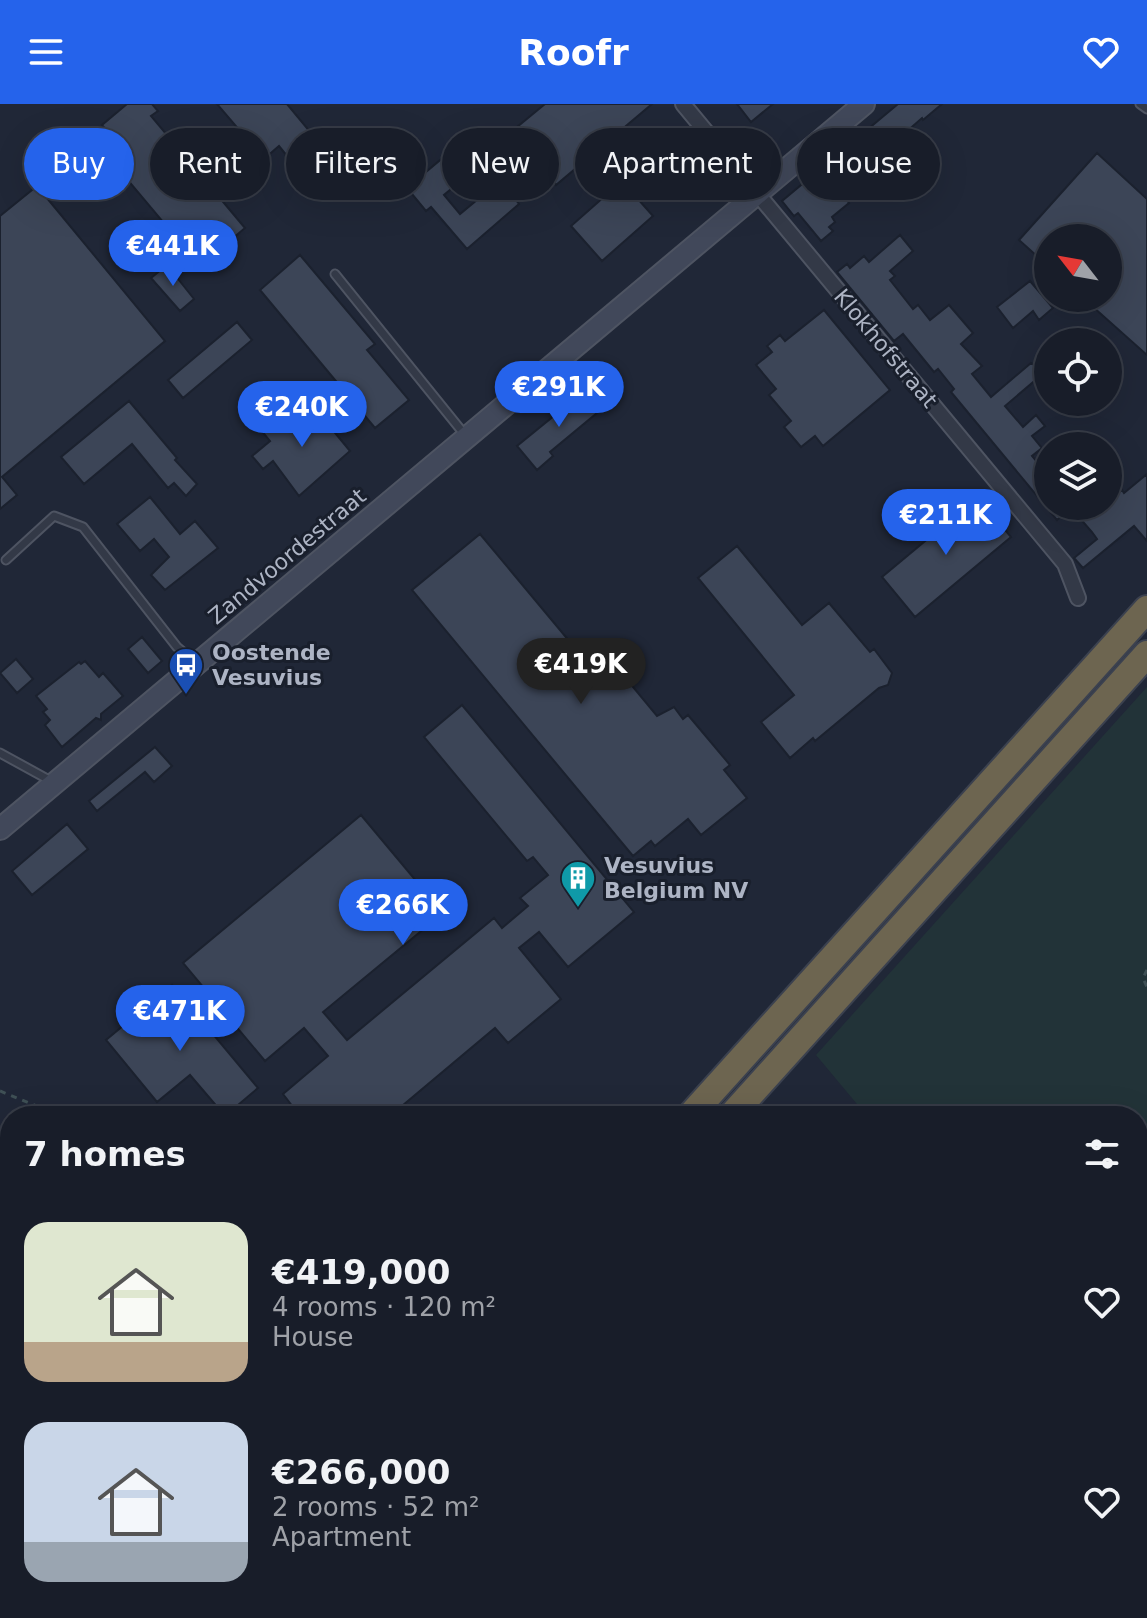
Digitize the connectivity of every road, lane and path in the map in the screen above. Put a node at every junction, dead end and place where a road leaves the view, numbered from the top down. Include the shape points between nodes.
1 (683, 104) edge
2 (864, 104) edge
3 (1140, 104) edge
4 (1147, 109) edge
5 (703, 128) edge
6 (781, 173) edge
7 (749, 200) edge
8 (763, 200) edge
9 (335, 274) dead end
10 (466, 437) junction
11 (6, 560) dead end
12 (1078, 598) dead end
13 (1147, 609) edge
14 (1147, 654) edge
15 (196, 664) junction
16 (0, 753) edge
17 (54, 783) junction
18 (0, 829) edge
19 (1147, 970) edge
20 (1147, 987) edge
21 (0, 1091) edge
22 (37, 1106) edge
23 (699, 1106) edge
24 (740, 1106) edge

1 - 5 street, Klokhofstraat
2 - 6 main road, Zandvoordestraat
3 - 4 lane
7 - 10 main road, Zandvoordestraat
8 - 12 street, Klokhofstraat via 1065,564
9 - 10 lane
10 - 15 main road, Zandvoordestraat
11 - 15 lane via 54,516 83,527
13 - 23 highway
14 - 24 highway
15 - 17 main road, Zandvoordestraat
16 - 17 lane
17 - 18 main road, Zandvoordestraat
19 - 20 path
21 - 22 path

